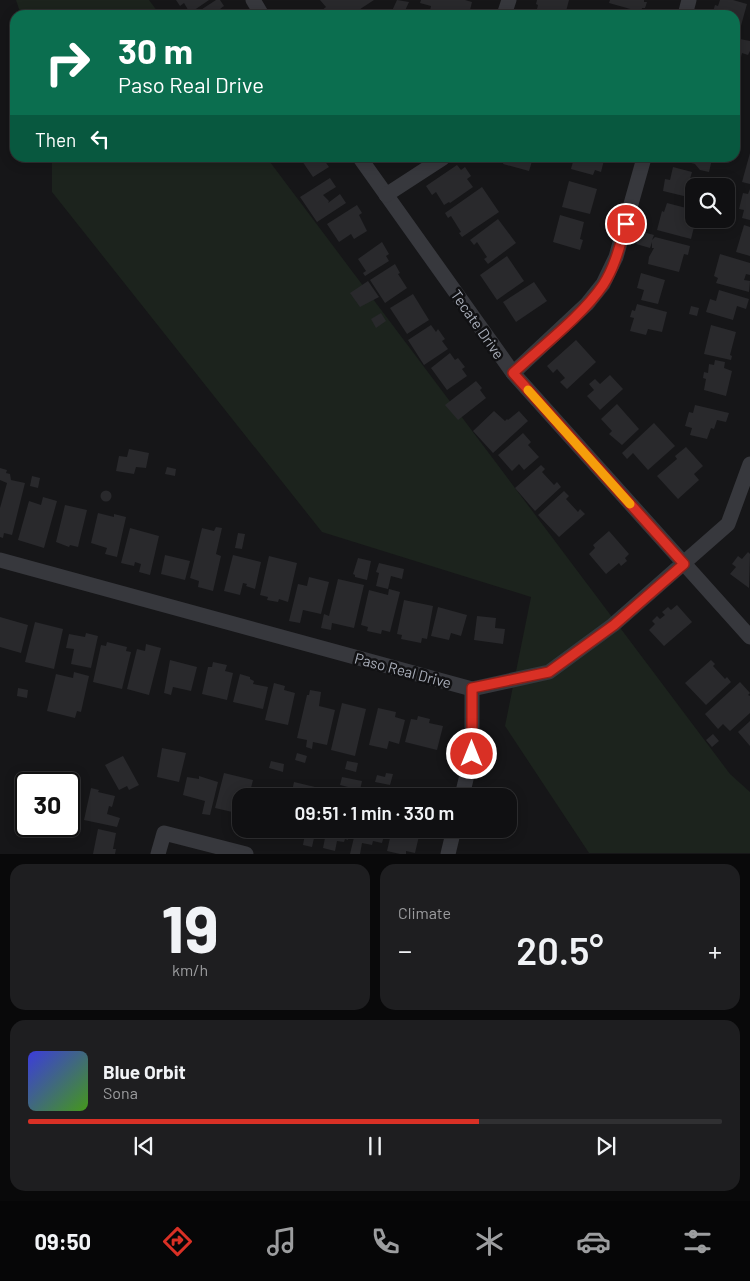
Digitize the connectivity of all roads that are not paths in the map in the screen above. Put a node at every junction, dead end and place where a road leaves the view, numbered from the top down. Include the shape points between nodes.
1 (363, 162) edge
2 (437, 162) edge
3 (643, 162) edge
4 (386, 195) junction
5 (513, 373) junction
6 (750, 464) edge
7 (0, 560) edge
8 (684, 564) junction
9 (750, 636) edge
10 (472, 688) junction
11 (464, 788) edge
12 (452, 838) edge
13 (158, 854) edge
14 (246, 854) edge
15 (448, 854) edge

1 - 4 street, Tecate Drive
2 - 4 street
3 - 5 street via 616,257 603,284 587,304
4 - 5 street, Tecate Drive
5 - 8 street, Tecate Drive
6 - 8 street, Paso Real Drive via 728,524
7 - 10 street, Paso Real Drive
8 - 9 street, Tecate Drive
8 - 10 street, Paso Real Drive via 614,625 549,672
10 - 11 street via 472,754
12 - 15 street
13 - 14 street via 164,833

